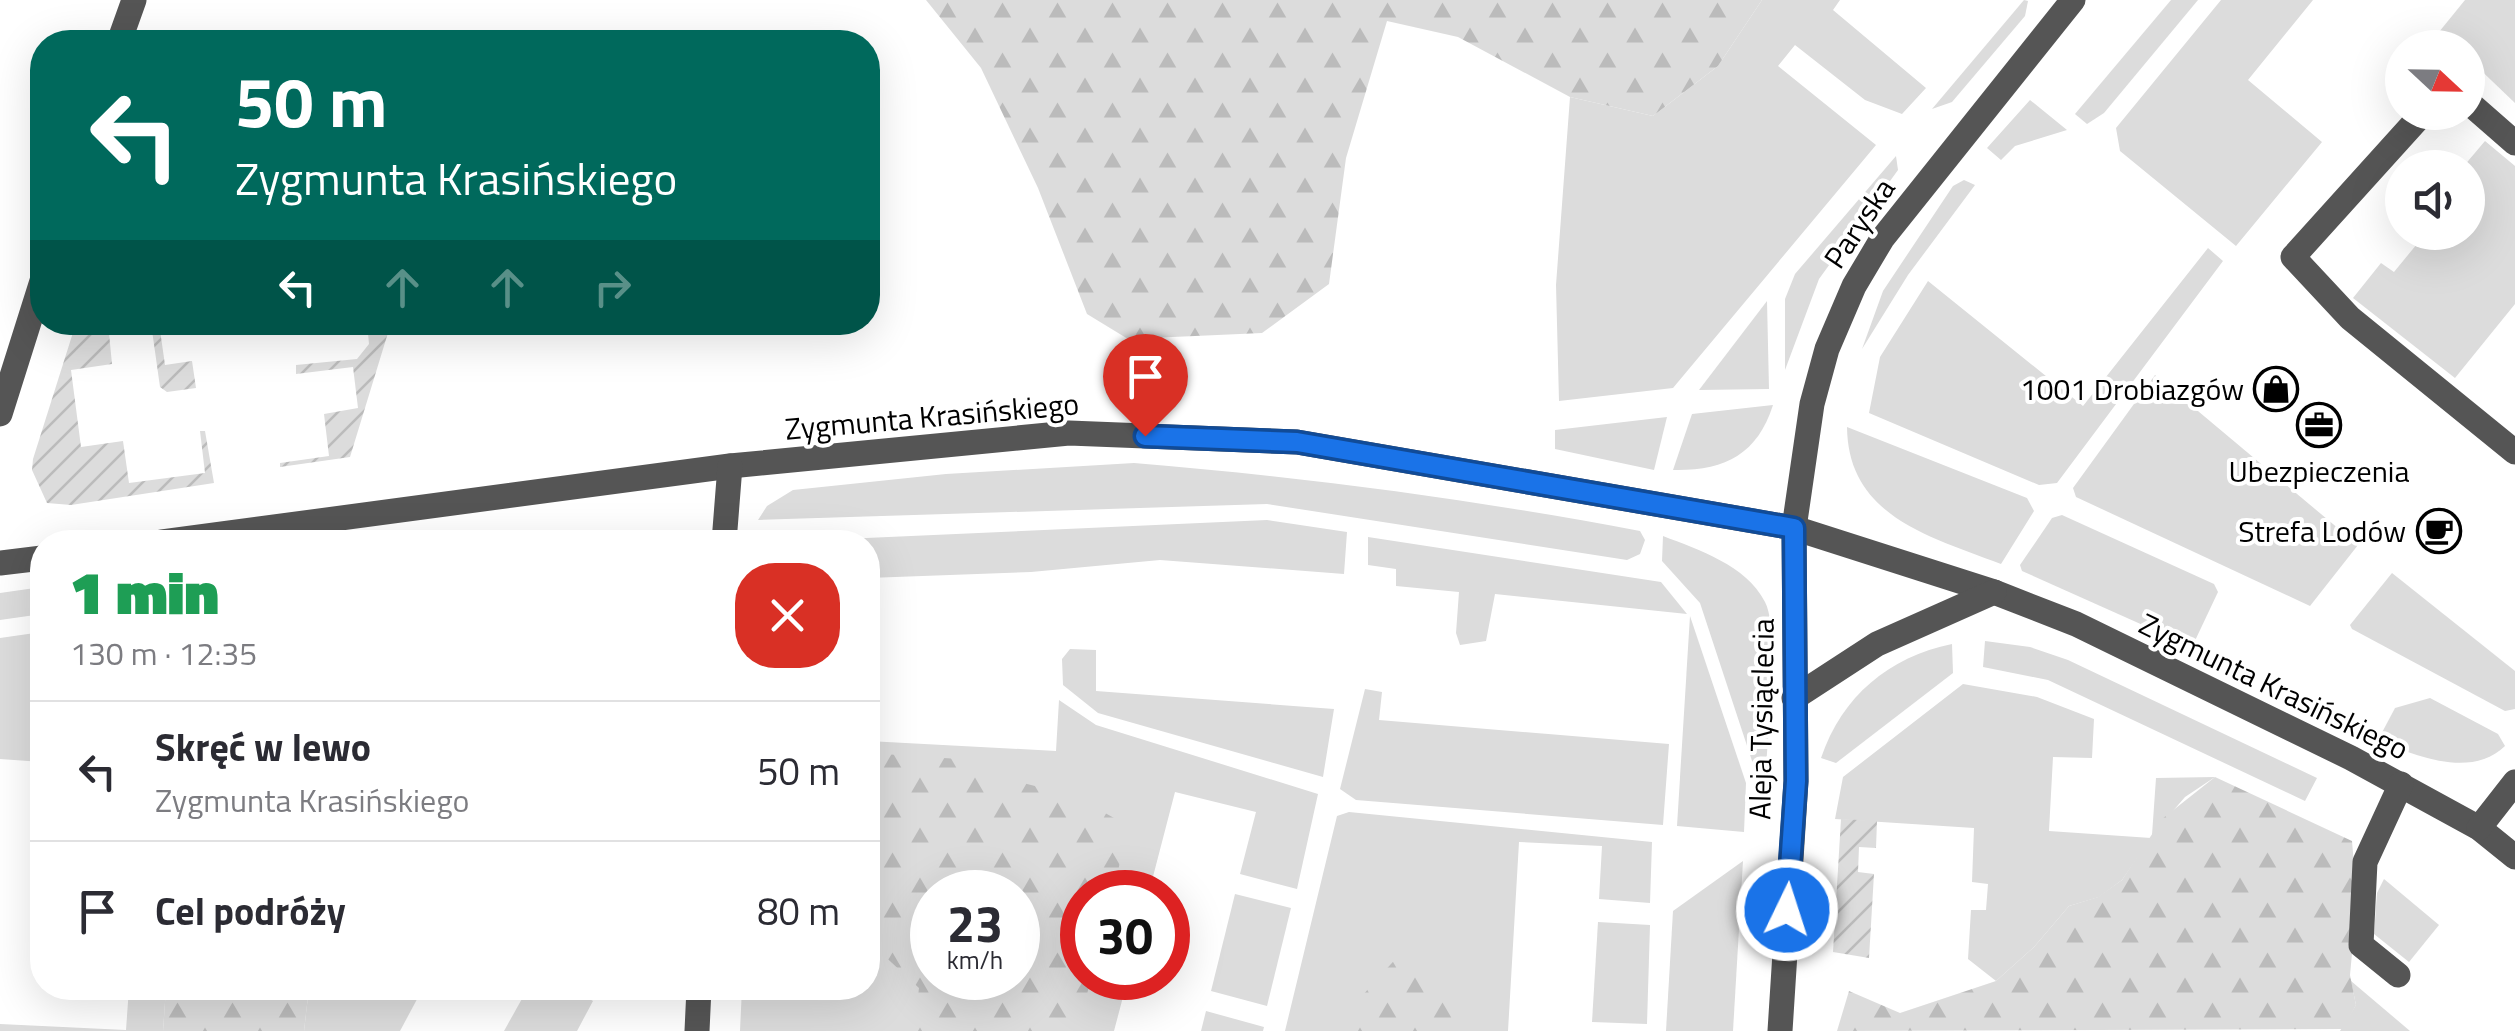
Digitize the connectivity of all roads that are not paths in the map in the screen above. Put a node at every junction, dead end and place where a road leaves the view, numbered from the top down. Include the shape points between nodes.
1 (134, 0) edge
2 (2073, 0) edge
3 (123, 30) edge
4 (2485, 117) edge
5 (2408, 130) edge
6 (2515, 143) edge
7 (30, 319) edge
8 (0, 414) edge
9 (2515, 452) edge
10 (730, 466) junction
11 (1794, 528) junction
12 (252, 530) edge
13 (725, 530) edge
14 (30, 560) edge
15 (0, 564) edge
16 (1994, 592) junction
17 (1794, 698) junction
18 (2515, 782) edge
19 (2401, 784) junction
20 (2479, 828) junction
21 (2515, 857) edge
22 (2398, 975) dead end
23 (698, 1000) edge
24 (697, 1031) edge
25 (1780, 1031) edge

1 - 3 street
2 - 11 street, Paryska via 1933,172 1854,286 1812,404
4 - 6 street
5 - 9 street via 2293,257 2350,318
7 - 8 street
10 - 11 street, Zygmunta Krasińskiego via 1069,433 1297,442
10 - 12 street, Zygmunta Krasińskiego
10 - 13 street
11 - 16 street, Zygmunta Krasińskiego
11 - 17 street, Aleja Tysiąclecia
14 - 15 street
16 - 17 street via 1877,644
16 - 19 street, Zygmunta Krasińskiego via 2076,624
17 - 25 street, Aleja Tysiąclecia via 1796,781
18 - 20 street
19 - 20 street, Zygmunta Krasińskiego
19 - 22 street via 2365,862 2361,945
20 - 21 street, Zygmunta Krasińskiego
23 - 24 street

